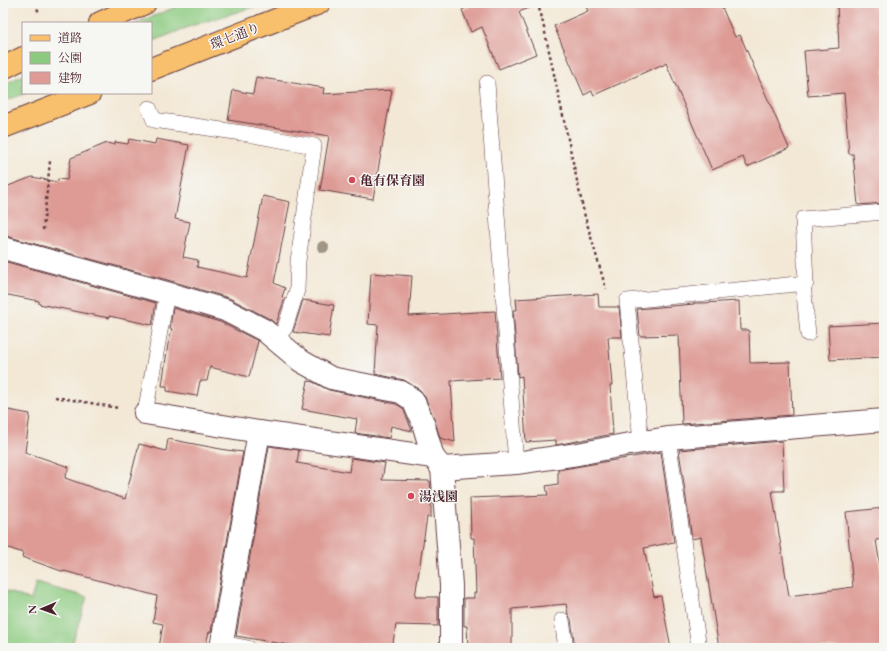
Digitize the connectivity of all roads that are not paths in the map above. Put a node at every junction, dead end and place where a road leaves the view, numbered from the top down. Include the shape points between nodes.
1 (145, 3) edge
2 (318, 3) edge
3 (102, 22) edge
4 (22, 58) edge
5 (3, 68) edge
6 (152, 69) edge
7 (487, 82) dead end
8 (87, 94) edge
9 (149, 108) dead end
10 (3, 127) edge
11 (884, 212) edge
12 (3, 248) edge
13 (803, 284) junction
14 (167, 293) junction
15 (808, 334) dead end
16 (275, 340) junction
17 (146, 413) joint
18 (884, 420) edge
19 (259, 432) junction
20 (668, 438) junction
21 (641, 442) junction
22 (437, 462) junction
23 (516, 463) junction
24 (562, 620) dead end
25 (221, 646) edge
26 (248, 648) edge
27 (451, 648) edge
28 (566, 648) edge
29 (699, 648) edge

1 - 3 main road
2 - 6 main road, 環七通り
4 - 5 main road
7 - 23 lane
8 - 10 main road
9 - 16 lane via 154,120 314,146 298,261 297,290 285,328
11 - 13 lane via 803,219 806,283
12 - 14 street
13 - 15 lane
13 - 21 lane via 627,300
14 - 16 street via 225,310 264,330
14 - 17 lane
16 - 22 street via 301,361 331,378 401,392 413,400
17 - 19 street
18 - 20 street
19 - 22 street
19 - 25 street
20 - 21 street
20 - 29 lane
21 - 23 street
22 - 23 street
22 - 27 street via 451,585
24 - 28 lane
25 - 26 lane

